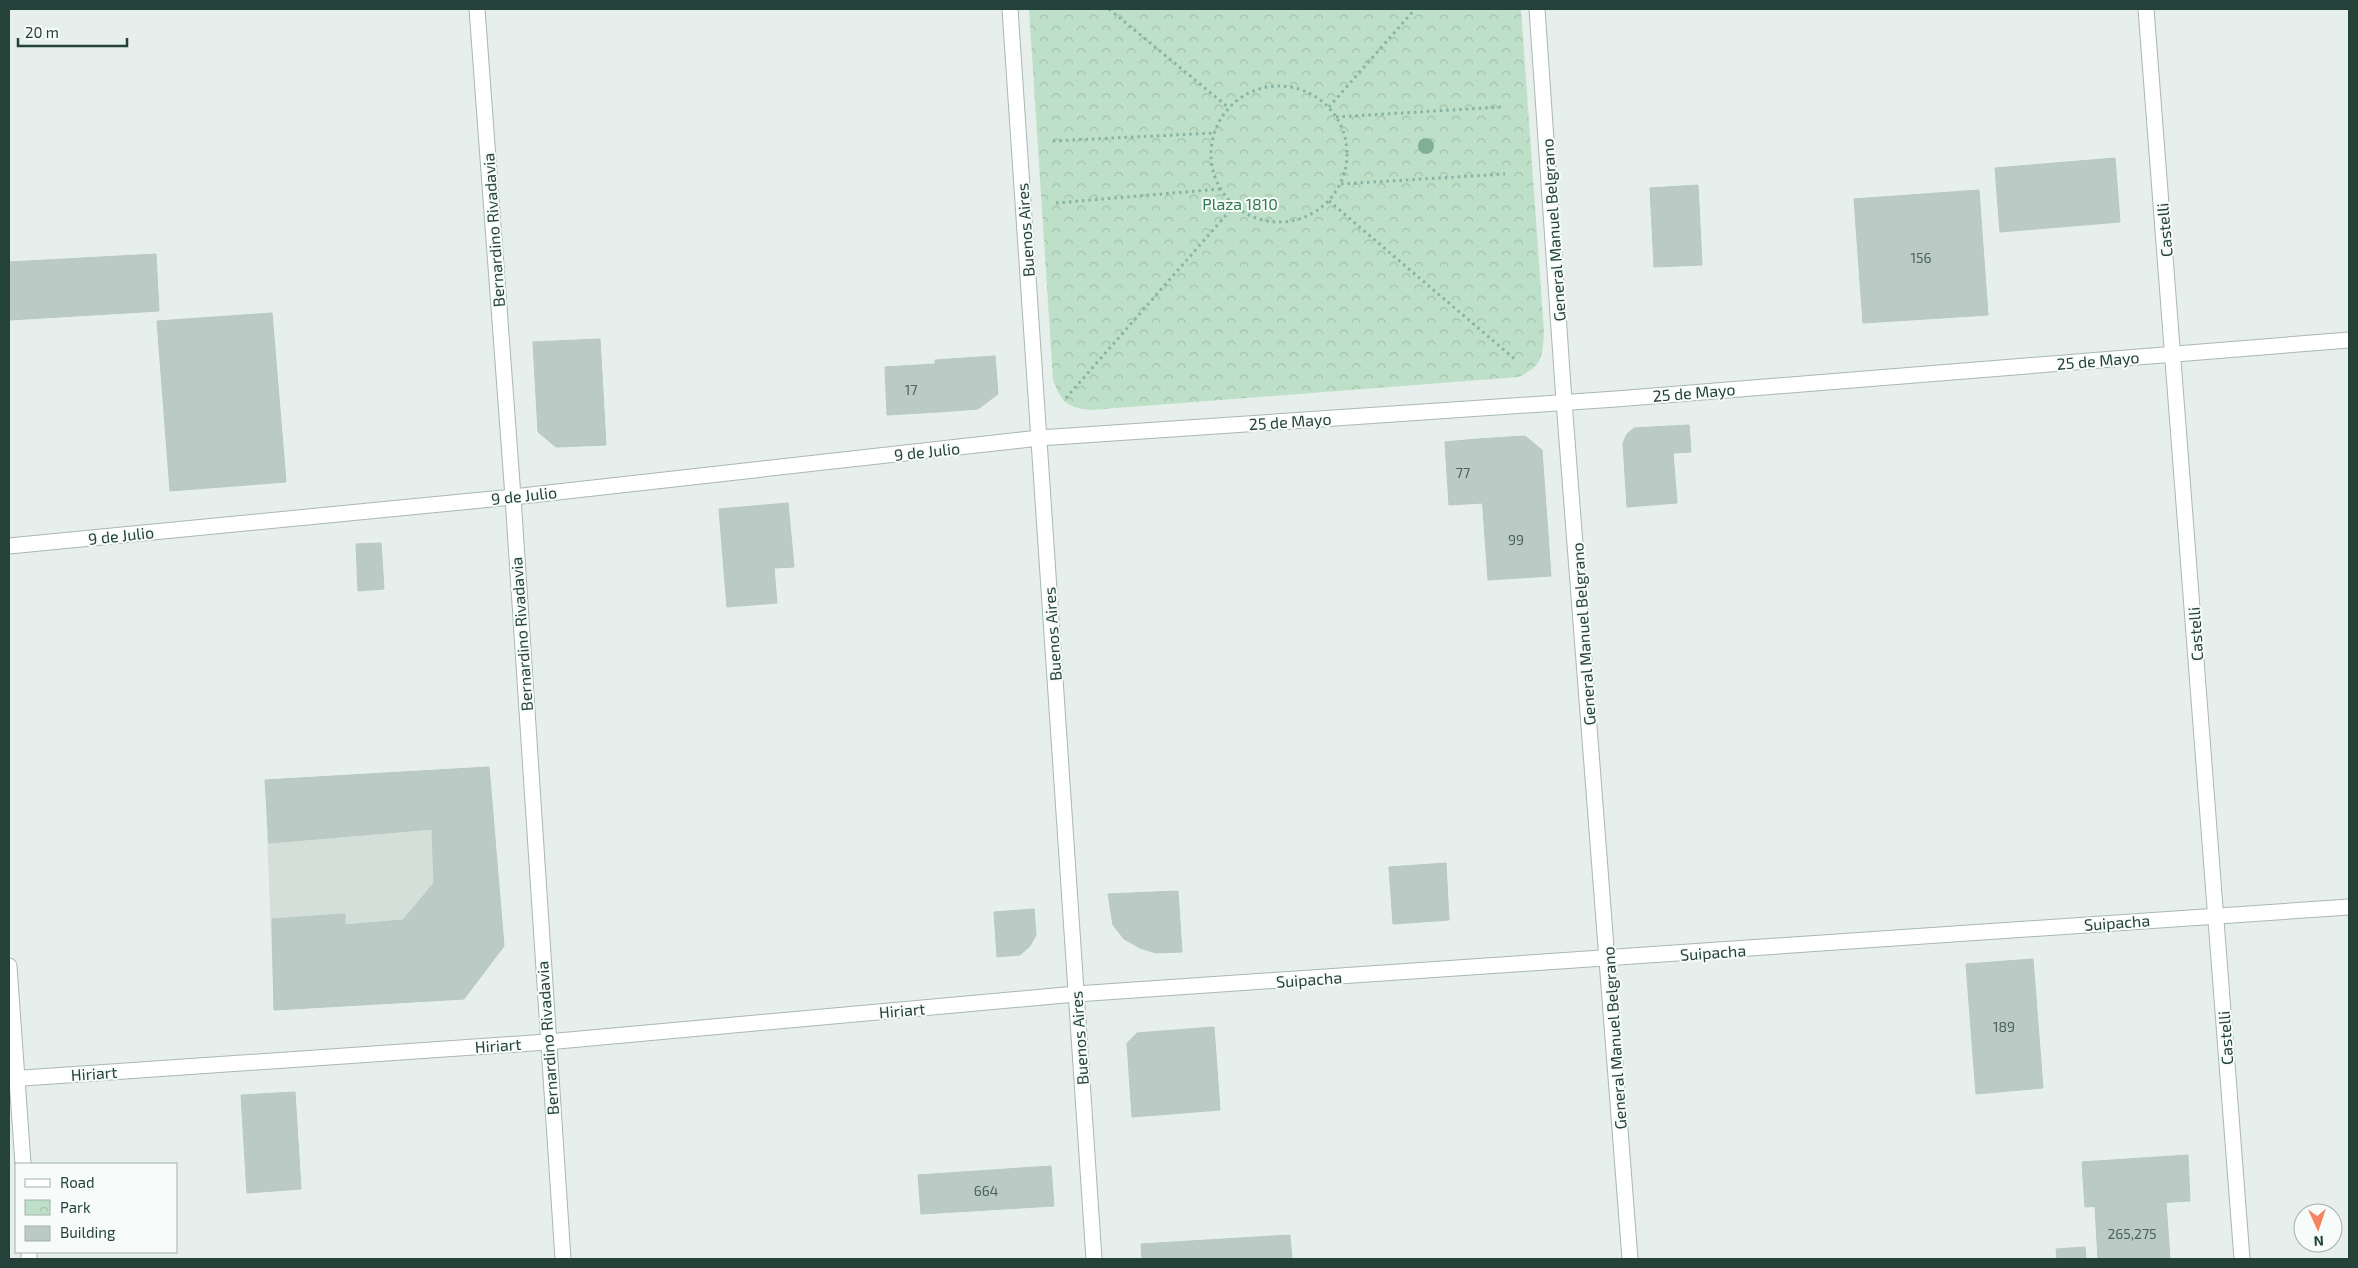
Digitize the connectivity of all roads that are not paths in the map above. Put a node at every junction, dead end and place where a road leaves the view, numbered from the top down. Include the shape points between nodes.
1 (477, 9) edge
2 (1010, 9) edge
3 (1537, 9) edge
4 (2146, 9) edge
5 (2349, 340) edge
6 (2174, 354) junction
7 (1564, 401) junction
8 (1039, 438) junction
9 (512, 496) junction
10 (9, 546) edge
11 (2349, 907) edge
12 (2216, 915) junction
13 (1608, 959) junction
14 (9, 966) edge
15 (1076, 994) junction
16 (547, 1042) junction
17 (13, 1078) edge
18 (23, 1163) edge
19 (563, 1259) edge
20 (1094, 1259) edge
21 (1630, 1259) edge
22 (2242, 1259) edge

1 - 9 street, Bernardino Rivadavia
2 - 8 street, Buenos Aires
3 - 7 street, General Manuel Belgrano
4 - 6 street, Castelli
5 - 6 street, 25 de Mayo
6 - 7 street, 25 de Mayo
6 - 12 street, Castelli
7 - 8 street, 25 de Mayo
7 - 13 street, General Manuel Belgrano
8 - 9 street, 9 de Julio
8 - 15 street, Buenos Aires
9 - 10 street, 9 de Julio
9 - 16 street, Bernardino Rivadavia
11 - 12 street, Suipacha
12 - 13 street, Suipacha
12 - 22 street, Castelli
13 - 15 street, Suipacha
13 - 21 street, General Manuel Belgrano
14 - 17 street
15 - 16 street, Hiriart
15 - 20 street, Buenos Aires
16 - 17 street, Hiriart
16 - 19 street, Bernardino Rivadavia
17 - 18 street

